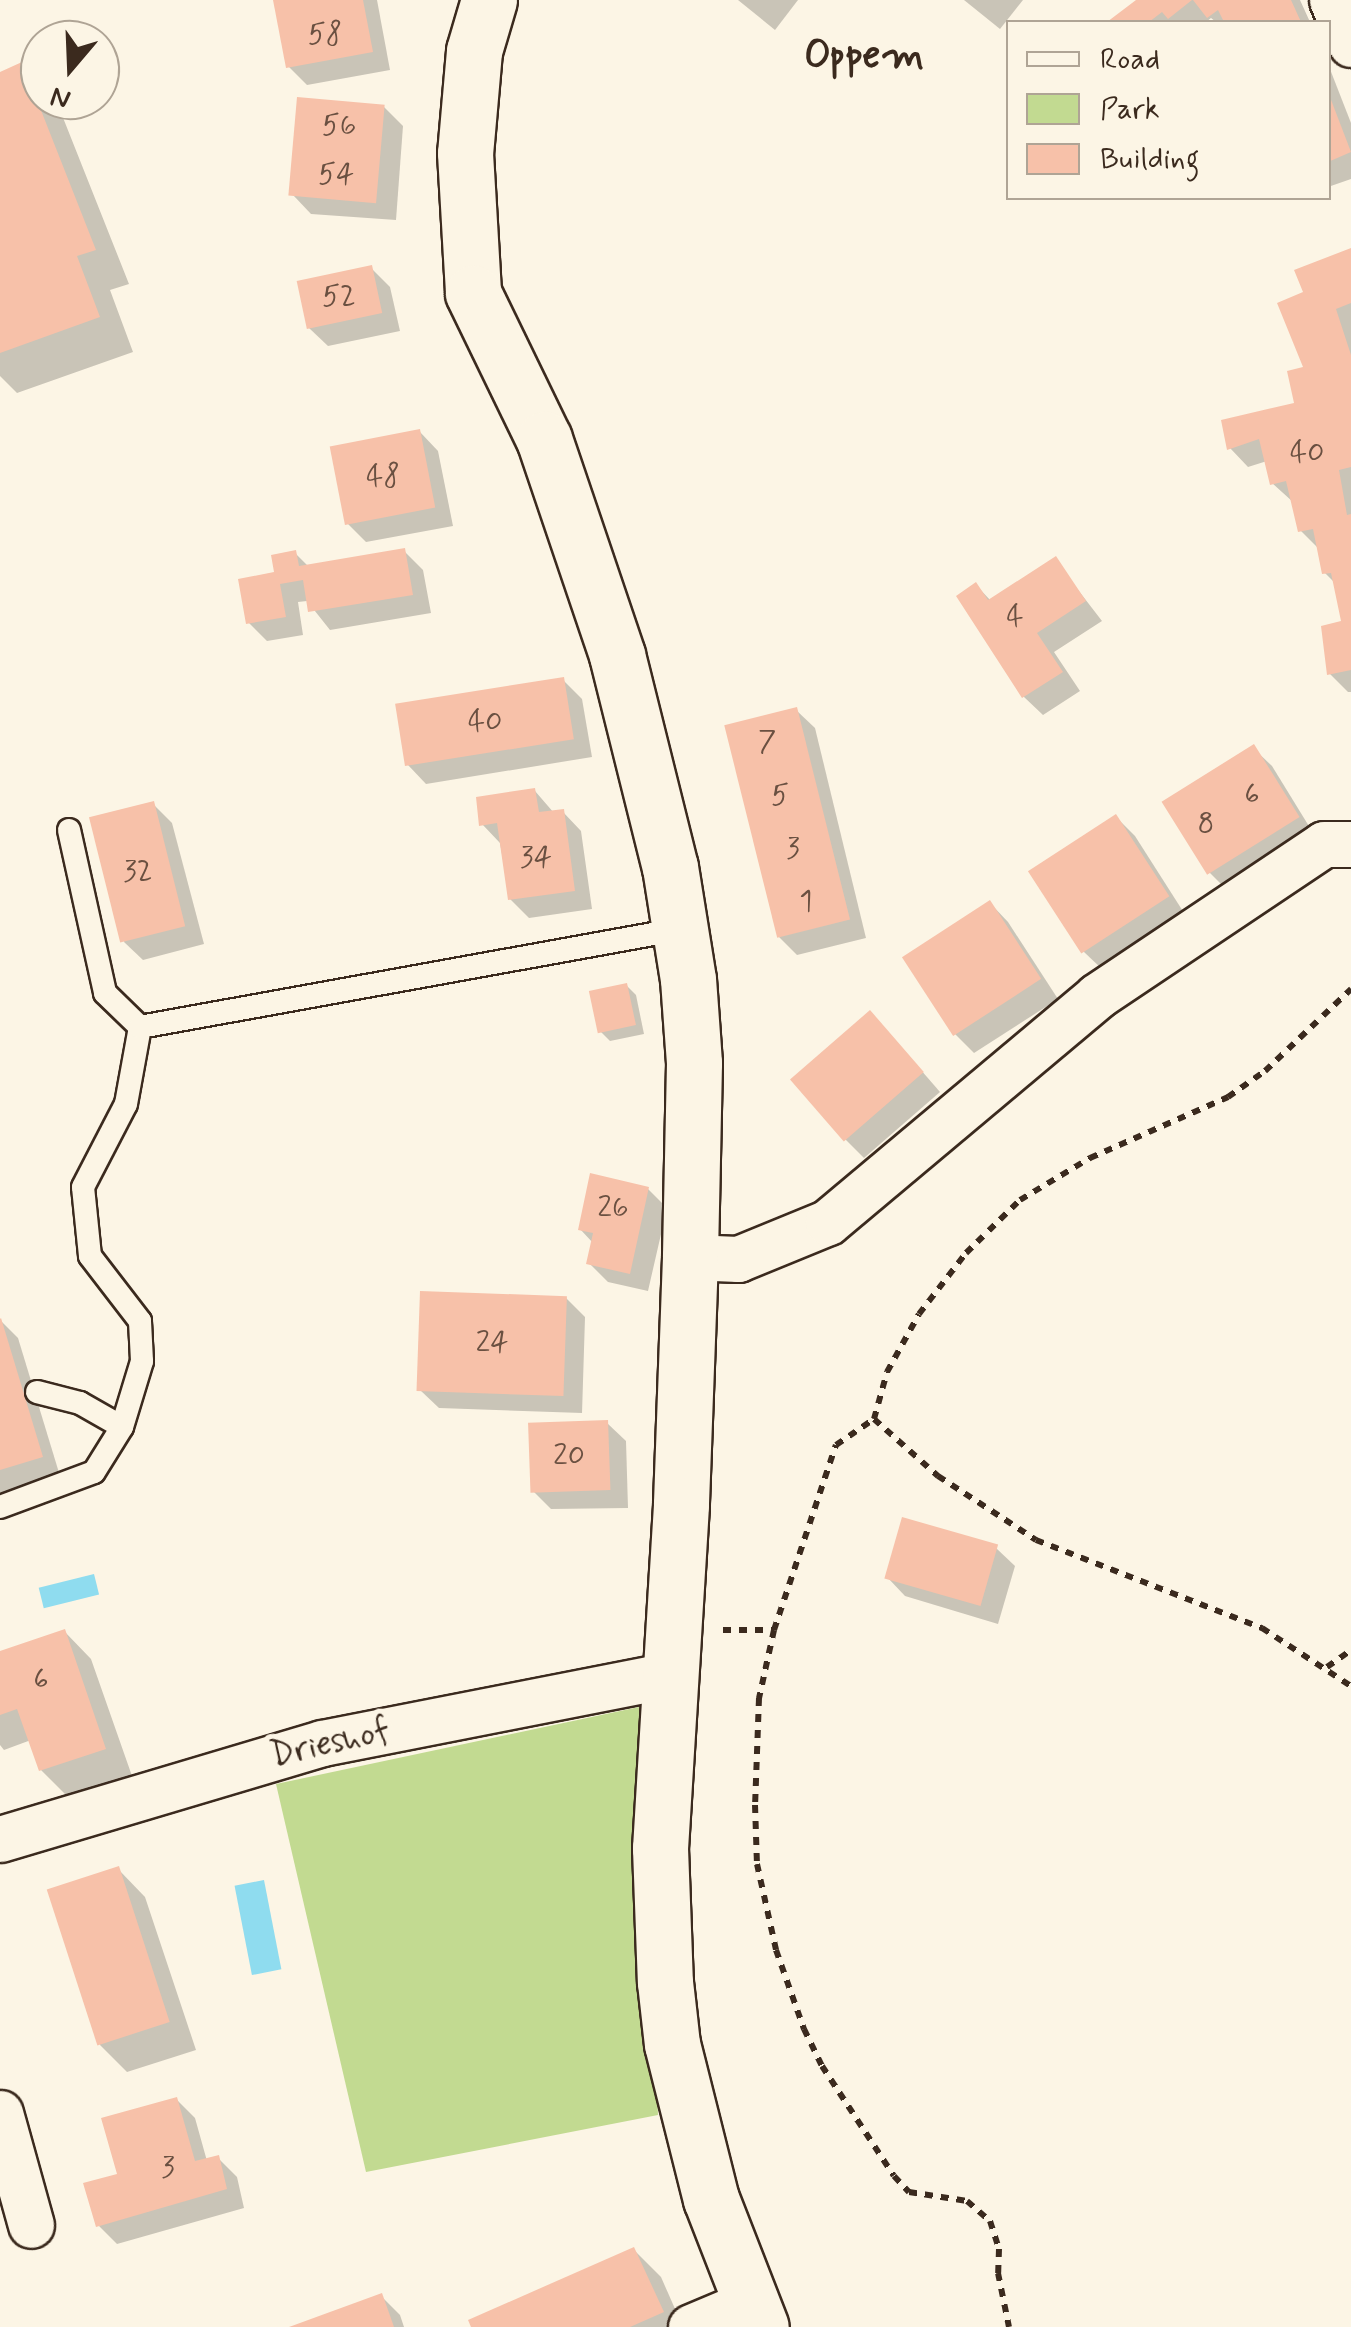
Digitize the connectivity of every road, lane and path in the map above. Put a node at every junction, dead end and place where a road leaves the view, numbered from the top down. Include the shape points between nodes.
1 (489, 0) edge
2 (1332, 0) edge
3 (1351, 44) edge
4 (69, 830) dead end
5 (1351, 844) edge
6 (681, 930) junction
7 (1351, 989) edge
8 (140, 1027) junction
9 (690, 1257) junction
10 (37, 1392) dead end
11 (874, 1419) junction
12 (122, 1427) junction
13 (0, 1507) edge
14 (774, 1630) junction
15 (1351, 1650) edge
16 (670, 1652) junction
17 (1327, 1667) junction
18 (1351, 1686) edge
19 (0, 1839) edge
20 (0, 2113) edge
21 (31, 2225) dead end
22 (754, 2315) edge
23 (691, 2327) edge
24 (1010, 2327) edge

1 - 6 street via 474,51 465,154 474,293 544,439 617,655
2 - 3 street
4 - 8 lane via 105,993
5 - 9 street via 1324,844 1096,996 828,1222 738,1259
6 - 8 lane
6 - 9 street via 694,1063
7 - 11 path via 1266,1072 1228,1098 1090,1158 1020,1200 966,1253 920,1314 888,1372
8 - 12 lane via 126,1104 83,1187 90,1256 140,1321 142,1360
9 - 16 street
10 - 12 lane via 80,1403
11 - 14 path via 836,1445
11 - 17 path via 953,1487 1036,1540 1222,1610
12 - 13 lane via 94,1472
14 - 16 path
14 - 24 path via 759,1698 755,1805 757,1864 776,1950 822,2066 894,2176 909,2192 968,2201 990,2221
15 - 17 path
16 - 19 street, Drieshof via 322,1743
16 - 22 street via 660,1848 672,2044 711,2199
17 - 18 path
20 - 21 street
22 - 23 street

